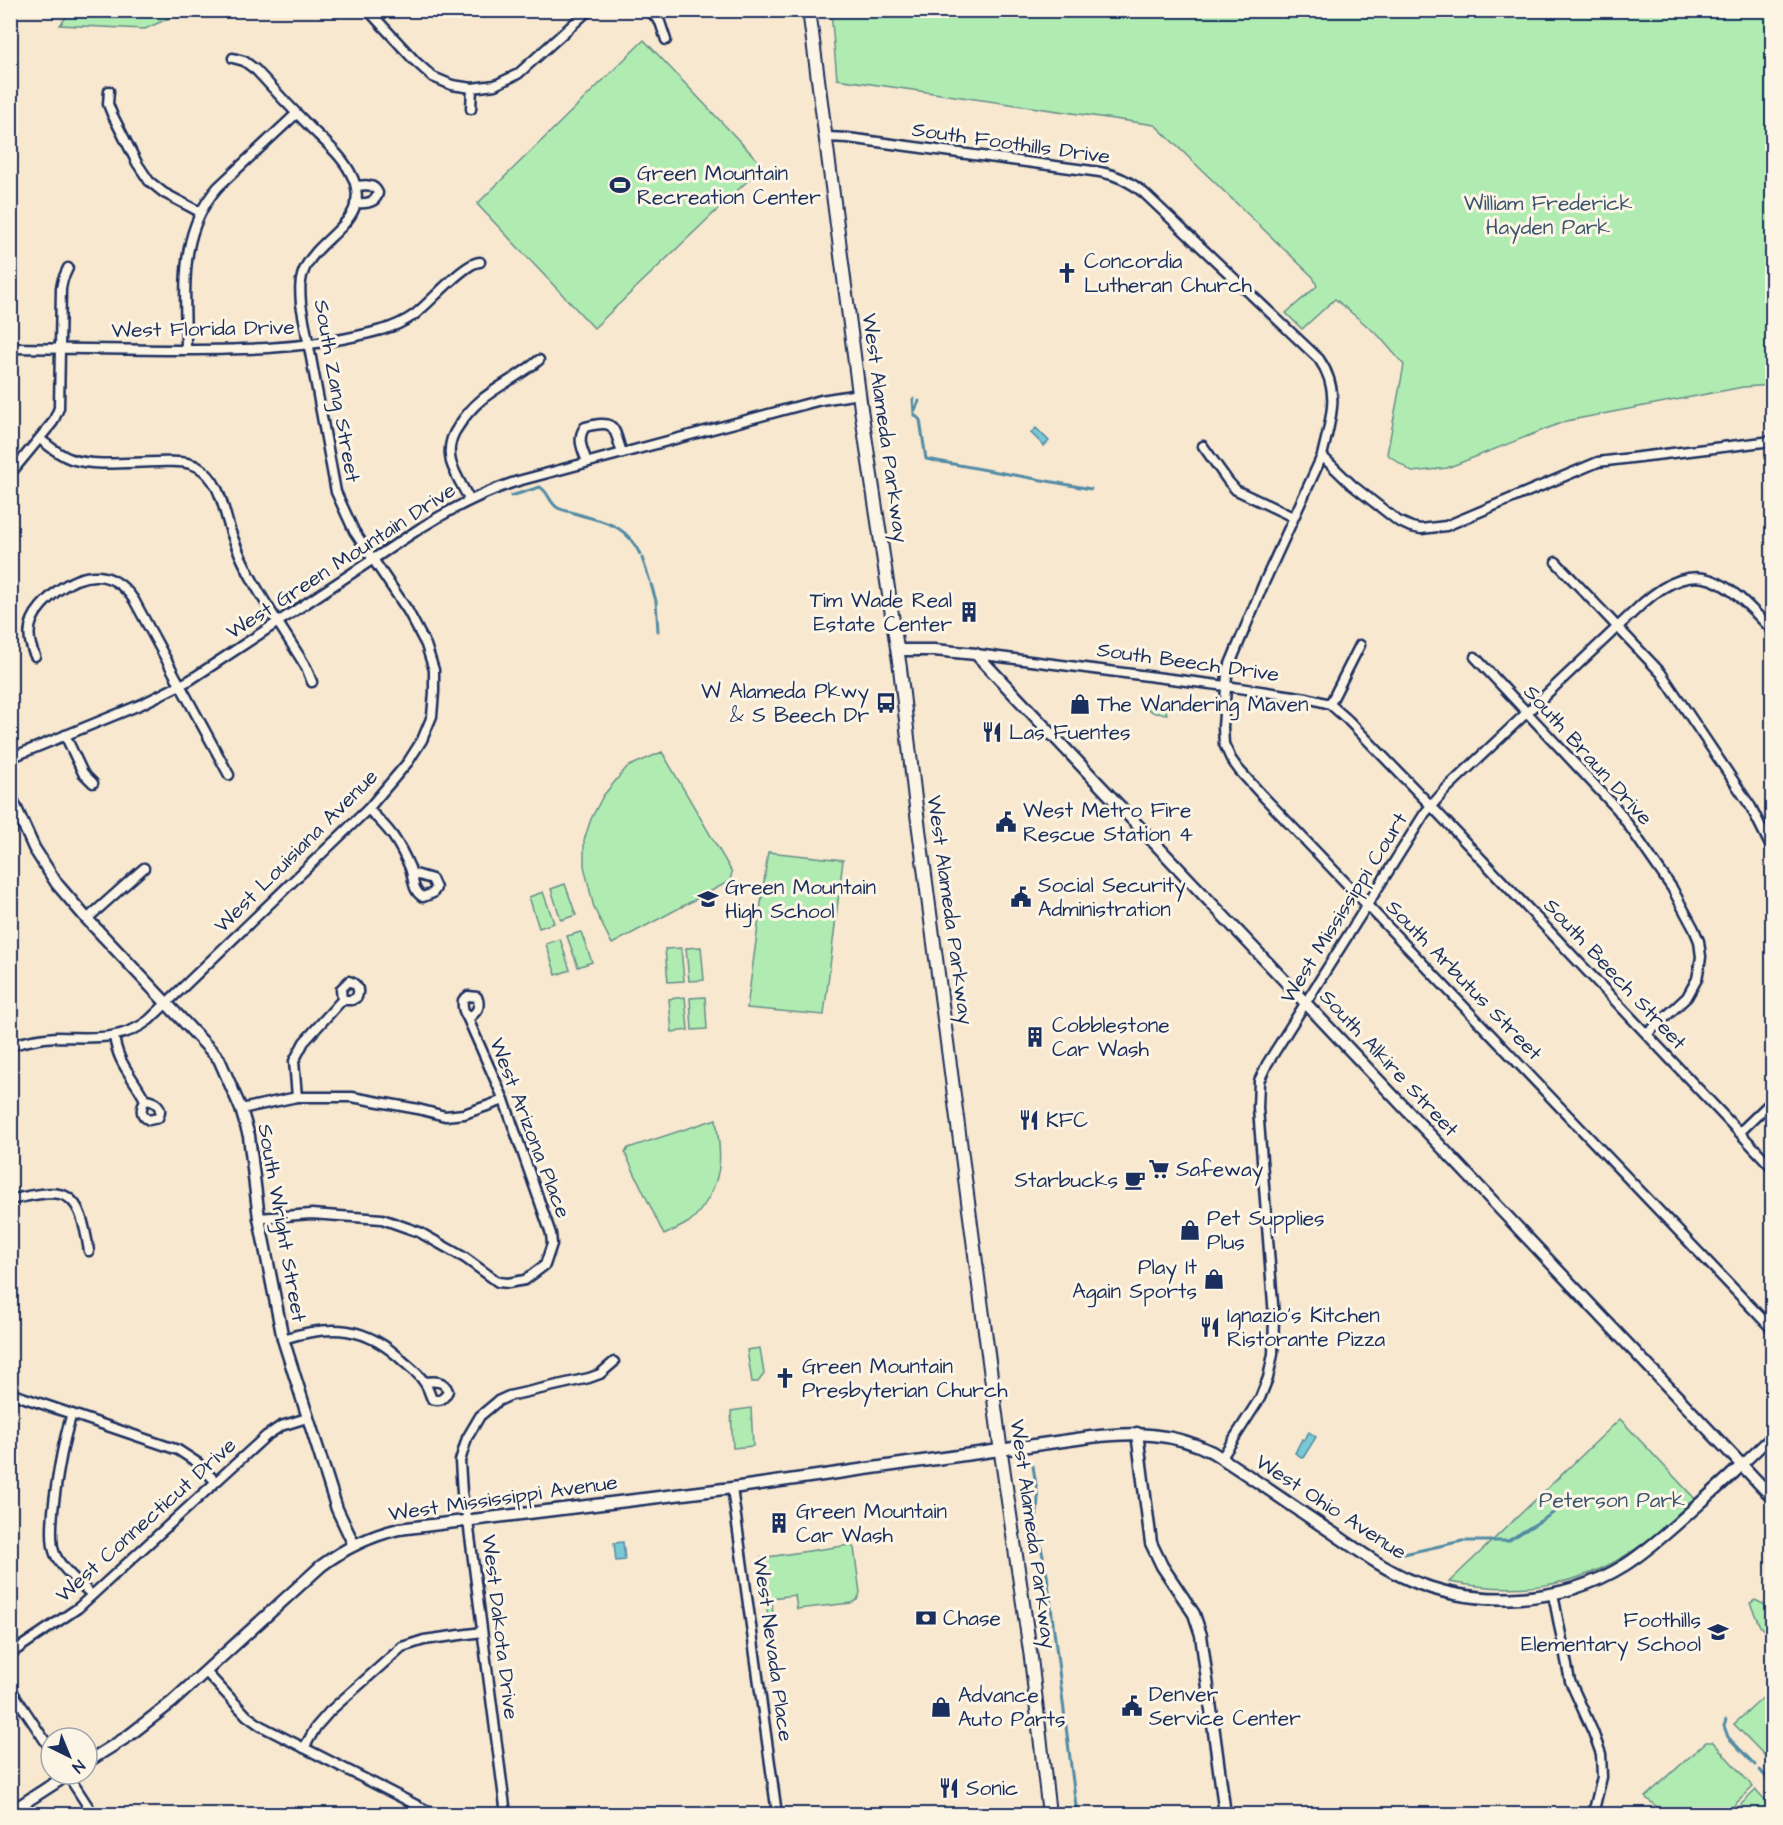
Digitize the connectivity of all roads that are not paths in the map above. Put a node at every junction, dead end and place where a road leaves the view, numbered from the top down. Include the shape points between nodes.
1 (368, 10) edge
2 (589, 10) edge
3 (649, 10) edge
4 (809, 10) edge
5 (666, 40) dead end
6 (233, 58) dead end
7 (472, 88) junction
8 (109, 91) dead end
9 (471, 109) dead end
10 (296, 114) junction
11 (827, 137) junction
12 (356, 186) junction
13 (356, 203) junction
14 (200, 212) junction
15 (480, 262) dead end
16 (68, 268) dead end
17 (308, 344) junction
18 (10, 348) edge
19 (61, 349) junction
20 (186, 350) junction
21 (539, 360) dead end
22 (859, 394) junction
23 (442, 431) dead end
24 (453, 436) junction
25 (40, 439) junction
26 (1773, 441) edge
27 (1203, 446) dead end
28 (622, 453) junction
29 (1322, 456) junction
30 (587, 462) junction
31 (10, 474) edge
32 (469, 499) junction
33 (1293, 517) junction
34 (373, 559) junction
35 (1556, 562) dead end
36 (278, 622) junction
37 (1617, 627) junction
38 (1773, 630) edge
39 (1360, 645) dead end
40 (897, 650) junction
41 (976, 654) junction
42 (35, 656) dead end
43 (1475, 657) dead end
44 (312, 682) dead end
45 (181, 685) junction
46 (1226, 686) junction
47 (1330, 704) junction
48 (1527, 713) junction
49 (65, 735) junction
50 (10, 758) edge
51 (229, 775) dead end
52 (93, 783) dead end
53 (10, 795) edge
54 (1431, 806) junction
55 (368, 808) junction
56 (1773, 849) edge
57 (144, 868) dead end
58 (412, 873) dead end
59 (1368, 904) junction
60 (87, 919) junction
61 (342, 1000) dead end
62 (166, 1003) junction
63 (1306, 1003) junction
64 (468, 1019) dead end
65 (1647, 1034) junction
66 (114, 1036) junction
67 (10, 1046) edge
68 (297, 1097) junction
69 (145, 1100) dead end
70 (504, 1100) junction
71 (1773, 1101) edge
72 (241, 1109) junction
73 (1740, 1132) junction
74 (1773, 1167) edge
75 (10, 1200) edge
76 (259, 1218) junction
77 (89, 1251) dead end
78 (1773, 1329) edge
79 (283, 1339) junction
80 (614, 1362) dead end
81 (424, 1382) dead end
82 (10, 1393) edge
83 (72, 1413) junction
84 (308, 1418) junction
85 (1137, 1433) junction
86 (1773, 1436) edge
87 (1001, 1451) junction
88 (1221, 1459) junction
89 (1742, 1465) junction
90 (216, 1481) junction
91 (732, 1488) junction
92 (1773, 1497) edge
93 (468, 1521) junction
94 (354, 1545) junction
95 (1553, 1594) junction
96 (92, 1595) junction
97 (482, 1632) junction
98 (10, 1654) edge
99 (206, 1672) junction
100 (10, 1688) edge
101 (39, 1732) edge
102 (304, 1748) junction
103 (99, 1754) edge
104 (50, 1786) edge
105 (75, 1786) edge
106 (10, 1812) edge
107 (93, 1815) edge
108 (434, 1815) edge
109 (506, 1815) edge
110 (777, 1815) edge
111 (1049, 1815) edge
112 (1225, 1815) edge
113 (1593, 1815) edge

1 - 7 street via 433,76
2 - 7 street via 518,74 502,83
3 - 5 street via 660,22
4 - 11 main road, West Alameda Parkway
6 - 10 street via 249,64
7 - 9 street
8 - 14 street via 112,114 143,173 164,193
10 - 12 street via 342,161
10 - 14 street via 228,176
11 - 22 main road, West Alameda Parkway
11 - 29 street, South Foothills Drive via 1100,172 1129,181 1319,359 1328,373 1334,397
12 - 13 street
12 - 13 street, South Zang Street via 373,186 378,193 372,202
13 - 17 street, South Zang Street via 346,223 311,258 302,275 300,293
14 - 20 street via 186,261
15 - 17 street, West Florida Drive via 467,267 414,315 396,326
16 - 19 street via 61,288
17 - 20 street, West Florida Drive
17 - 34 street, South Zang Street via 336,492 348,521
18 - 19 street, West Florida Drive
19 - 20 street, West Florida Drive
19 - 25 street via 59,408
21 - 24 street via 483,397 463,417
22 - 28 street, West Green Mountain Drive via 821,400
22 - 40 main road, West Alameda Parkway
23 - 24 street
24 - 32 street via 452,462
25 - 31 street
25 - 36 street via 78,461 183,462 202,470 218,490 236,547
26 - 29 street via 1598,462 1446,526 1430,529 1411,527 1392,517
27 - 33 street via 1236,490
28 - 30 street, West Green Mountain Drive
28 - 30 street via 608,423 585,427 580,443
29 - 33 street, South Arbutus Street
30 - 32 street, West Green Mountain Drive
32 - 34 street, West Green Mountain Drive
33 - 46 street, South Arbutus Street via 1230,664
34 - 36 street, West Green Mountain Drive
34 - 55 street, West Louisiana Avenue via 426,645 434,670 434,692 432,716 422,740
35 - 37 street
36 - 44 street
36 - 45 street, West Green Mountain Drive
37 - 38 street, West Mississippi Court via 1660,589 1675,581 1707,578 1727,587
37 - 48 street, West Mississippi Court
37 - 56 street via 1665,679 1751,807
39 - 47 street
40 - 41 street, South Beech Drive
40 - 87 main road, West Alameda Parkway
41 - 46 street, South Beech Drive
41 - 63 street, South Alkire Street
42 - 45 street via 30,628 39,608 70,582 102,576 118,582 129,593
43 - 48 street, South Braun Drive
45 - 49 street, West Green Mountain Drive
45 - 51 street
46 - 47 street, South Beech Drive
46 - 59 street, South Arbutus Street via 1223,737 1231,759
47 - 54 street, South Beech Drive
48 - 54 street, West Mississippi Court
48 - 65 street, South Braun Drive via 1624,818 1672,888 1696,934 1701,963 1694,985 1687,997
49 - 50 street, West Green Mountain Drive
49 - 52 street
53 - 60 street, South Wright Street via 44,867
54 - 59 street, West Mississippi Court
54 - 65 street, South Beech Street
55 - 58 street via 392,833
55 - 62 street, West Louisiana Avenue
57 - 60 street
59 - 63 street, West Mississippi Court
59 - 78 street, South Arbutus Street
60 - 62 street, South Wright Street
61 - 68 street via 304,1042 294,1062
62 - 66 street, West Louisiana Avenue via 138,1027
62 - 72 street, South Wright Street via 219,1059
63 - 88 street, West Mississippi Court via 1262,1073 1257,1098 1274,1317 1272,1365 1260,1398
63 - 89 street, South Alkire Street
64 - 70 street, West Arizona Place
65 - 73 street, South Beech Street
66 - 67 street, West Louisiana Avenue via 41,1039
66 - 69 street via 124,1068
68 - 70 street via 352,1096 445,1116 464,1114
68 - 72 street
70 - 76 street, West Arizona Place via 551,1234 545,1265 525,1280 498,1281 419,1232 382,1219 311,1214
71 - 73 street
72 - 76 street, South Wright Street via 249,1136
73 - 74 street, South Beech Street
75 - 77 street via 49,1192 70,1199 82,1216
76 - 79 street, South Wright Street
79 - 81 street via 331,1329 357,1333 391,1349
79 - 84 street, South Wright Street
80 - 93 street, West Dakota Drive via 589,1378 498,1401 480,1416 460,1461
82 - 83 street
83 - 90 street via 178,1450
83 - 96 street via 61,1460 52,1543 63,1566
84 - 90 street, West Connecticut Drive via 273,1430
84 - 94 street, South Wright Street via 337,1509
85 - 87 street, West Ohio Avenue
85 - 88 street, West Ohio Avenue via 1183,1441
85 - 112 street via 1151,1543 1194,1614 1201,1635
86 - 89 street, West Ohio Avenue
87 - 91 street, West Mississippi Avenue
87 - 111 main road, West Alameda Parkway
88 - 95 street, West Ohio Avenue via 1375,1561 1411,1580 1449,1592 1484,1597
89 - 92 street, South Alkire Street
89 - 95 street, West Ohio Avenue via 1632,1561 1591,1582
90 - 96 street, West Connecticut Drive
91 - 93 street, West Mississippi Avenue
91 - 110 street, West Nevada Place
93 - 94 street, West Mississippi Avenue via 399,1529
93 - 97 street, West Dakota Drive
94 - 99 street, West Mississippi Avenue via 309,1576
95 - 113 street via 1570,1681 1601,1754 1602,1777
96 - 98 street, West Connecticut Drive via 67,1617
97 - 102 street via 402,1647 330,1711
97 - 109 street, West Dakota Drive
99 - 102 street via 254,1721
99 - 103 street, West Mississippi Avenue via 157,1716
100 - 101 street
102 - 108 street
104 - 106 street
105 - 107 street

